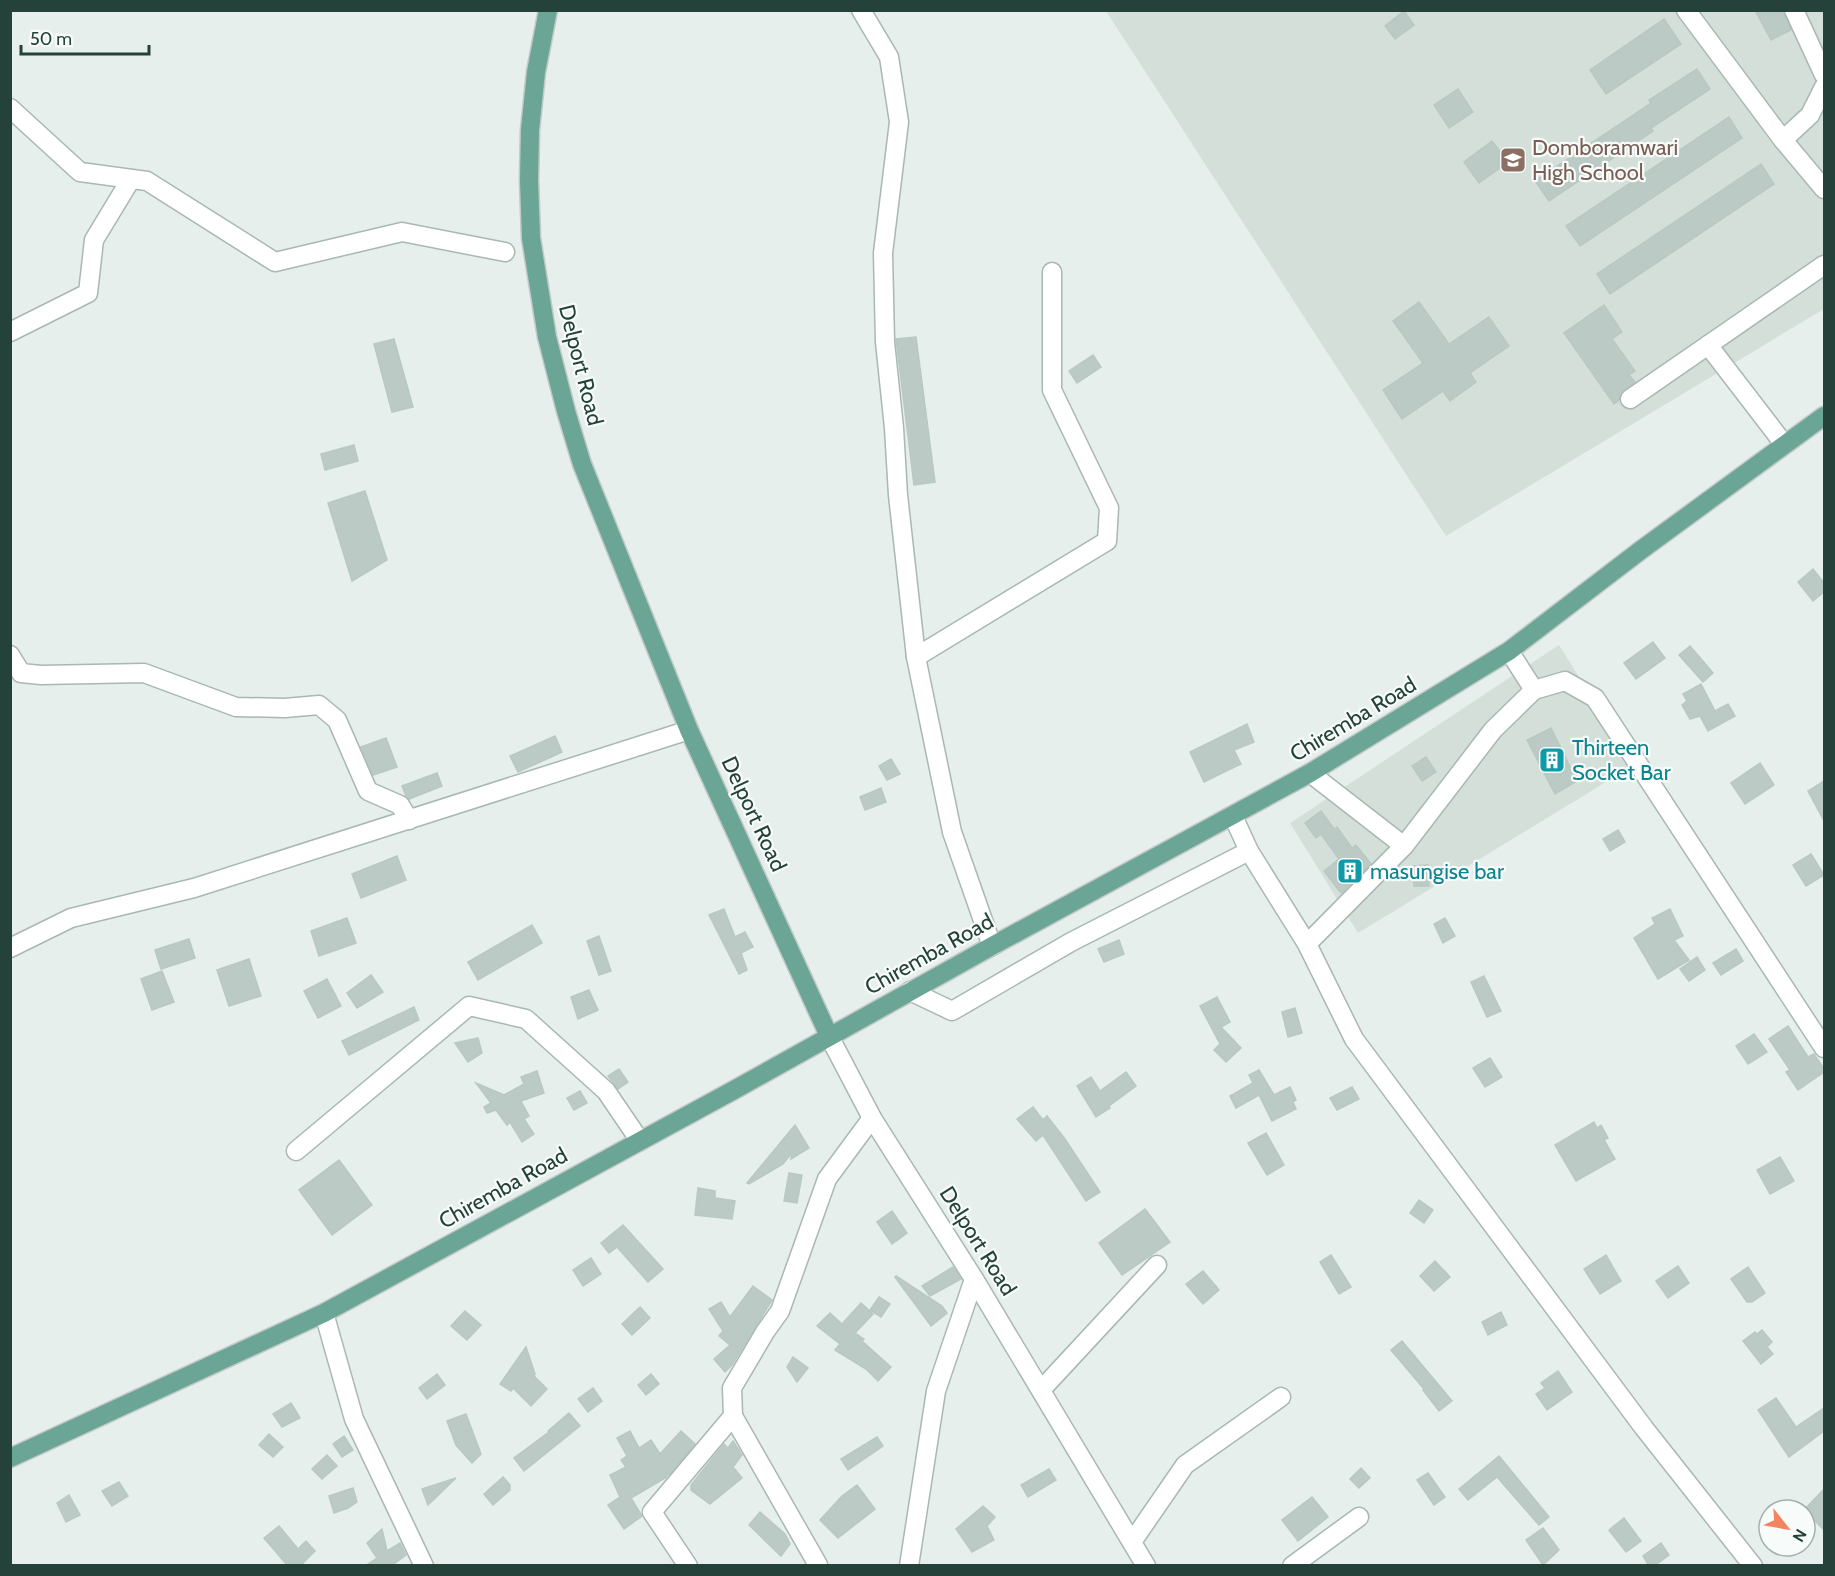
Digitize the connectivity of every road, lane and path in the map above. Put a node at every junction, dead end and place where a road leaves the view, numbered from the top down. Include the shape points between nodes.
1 (548, 10) edge
2 (861, 10) edge
3 (1686, 10) edge
4 (1794, 10) edge
5 (1824, 75) edge
6 (1824, 87) edge
7 (10, 108) edge
8 (1783, 140) junction
9 (131, 179) junction
10 (1824, 189) edge
11 (505, 252) dead end
12 (1824, 265) edge
13 (1052, 272) dead end
14 (10, 332) edge
15 (1708, 345) junction
16 (1630, 399) dead end
17 (1824, 416) edge
18 (1784, 444) junction
19 (1509, 651) junction
20 (10, 655) edge
21 (916, 657) junction
22 (1534, 690) junction
23 (689, 730) junction
24 (1310, 773) junction
25 (1233, 816) junction
26 (409, 820) junction
27 (1404, 846) junction
28 (1249, 851) junction
29 (1307, 944) junction
30 (992, 946) junction
31 (10, 948) edge
32 (910, 991) junction
33 (829, 1036) junction
34 (1824, 1048) edge
35 (873, 1118) junction
36 (640, 1141) junction
37 (296, 1151) dead end
38 (1157, 1265) dead end
39 (974, 1279) junction
40 (324, 1313) junction
41 (1041, 1390) junction
42 (1281, 1397) dead end
43 (733, 1416) junction
44 (10, 1458) edge
45 (1359, 1517) dead end
46 (1132, 1542) junction
47 (818, 1565) edge
48 (424, 1566) edge
49 (688, 1566) edge
50 (909, 1566) edge
51 (1146, 1566) edge
52 (1292, 1566) edge
53 (1753, 1566) edge

1 - 23 main road, Delport Road via 536,72 529,180 531,238 547,337 582,464
2 - 21 street via 889,57 899,122 883,253 885,342
3 - 8 street
4 - 5 street
6 - 8 street via 1810,115
7 - 9 street via 80,172
8 - 10 street
9 - 11 street via 147,181 275,262 402,232
9 - 14 street via 94,240 88,293
12 - 15 street
13 - 21 street via 1052,390 1109,508 1107,541
15 - 16 street
15 - 18 street
17 - 18 main road, Chiremba Road
18 - 19 main road, Chiremba Road
19 - 22 street
19 - 24 main road, Chiremba Road
20 - 26 street via 21,673 144,673 237,707 319,705 337,720 368,791 400,805
21 - 30 street via 951,832
22 - 27 street via 1493,730
22 - 34 street via 1565,681 1595,698
23 - 26 street
23 - 33 main road, Delport Road
24 - 25 main road, Chiremba Road
24 - 27 street
25 - 28 street
25 - 30 main road, Chiremba Road
26 - 31 street via 194,888 71,918
27 - 29 street
28 - 29 street
28 - 32 street via 1071,942 952,1011
29 - 53 street via 1354,1039 1636,1419
30 - 32 main road, Chiremba Road
32 - 33 main road, Chiremba Road
33 - 35 street, Delport Road
33 - 36 main road, Chiremba Road
35 - 39 street, Delport Road
35 - 43 street via 827,1179 780,1311 732,1388
36 - 37 street via 606,1091 526,1019 469,1006
36 - 40 main road, Chiremba Road
38 - 41 street
39 - 41 street, Delport Road
39 - 50 street via 936,1391
40 - 44 main road, Chiremba Road
40 - 48 street via 354,1419
41 - 46 street, Delport Road
42 - 46 street via 1185,1465
43 - 47 street
43 - 49 street via 652,1512
45 - 52 street
46 - 51 street, Delport Road

